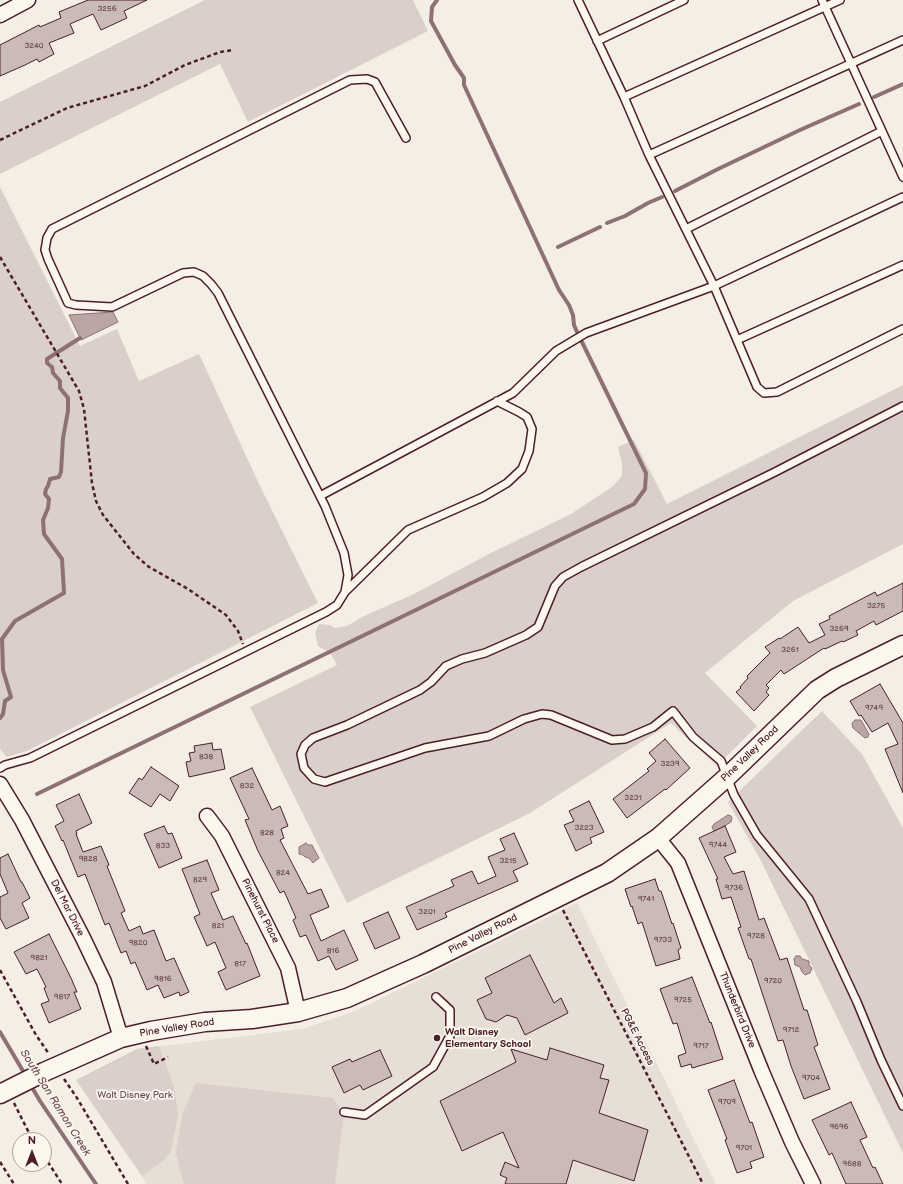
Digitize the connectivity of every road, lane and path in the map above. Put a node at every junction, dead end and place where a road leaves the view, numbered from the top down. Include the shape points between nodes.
1 (28, 0) edge
2 (578, 0) edge
3 (684, 0) edge
4 (822, 0) edge
5 (840, 0) edge
6 (825, 7) junction
7 (0, 15) edge
8 (903, 40) edge
9 (597, 41) junction
10 (233, 50) dead end
11 (850, 63) junction
12 (624, 97) junction
13 (882, 131) junction
14 (406, 138) dead end
15 (0, 140) edge
16 (649, 155) junction
17 (903, 177) edge
18 (903, 196) edge
19 (686, 229) junction
20 (0, 257) edge
21 (903, 265) edge
22 (714, 286) junction
23 (903, 329) edge
24 (737, 340) junction
25 (497, 402) junction
26 (903, 406) edge
27 (320, 496) junction
28 (345, 592) junction
29 (901, 651) edge
30 (245, 652) junction
31 (0, 768) edge
32 (727, 777) junction
33 (0, 784) edge
34 (207, 816) dead end
35 (658, 838) junction
36 (557, 897) junction
37 (0, 970) edge
38 (436, 997) dead end
39 (298, 1012) junction
40 (121, 1038) junction
41 (144, 1044) dead end
42 (168, 1058) dead end
43 (50, 1070) junction
44 (8, 1090) edge
45 (903, 1106) edge
46 (344, 1112) dead end
47 (29, 1132) edge
48 (0, 1162) edge
49 (52, 1168) edge
50 (14, 1184) edge
51 (62, 1184) edge
52 (128, 1184) edge
53 (703, 1184) edge
54 (813, 1184) edge

1 - 7 street
2 - 9 lane
3 - 9 lane
4 - 6 lane
5 - 6 lane
6 - 11 lane
6 - 12 lane
8 - 11 lane
9 - 12 lane
10 - 15 path via 185,65 144,86 67,108
11 - 13 lane
11 - 16 lane
12 - 16 lane
13 - 17 lane
13 - 19 lane
14 - 27 lane via 375,82 367,79 350,80 52,229 47,238 45,250 48,259 68,303 76,306 112,307 183,273 194,272 203,276 218,293
16 - 19 lane
18 - 22 lane
19 - 22 lane
20 - 30 path via 79,391 84,408 92,482 96,501 103,515 134,554 149,567 226,615 238,631
21 - 24 lane
22 - 24 lane
22 - 25 lane via 586,333 556,351 513,393
23 - 24 lane via 777,392 764,393 757,387
25 - 27 lane
25 - 28 lane via 527,417 532,429 529,451 522,470 507,483 483,497 408,530
26 - 32 lane via 563,577 555,586 538,627 485,653 446,666 420,690 347,725 313,738 305,745 301,754 304,768 314,779 325,782 425,748 489,736 524,719 542,714 551,715 612,740 625,739 652,727 673,711 693,736 721,761
27 - 28 lane via 344,553 348,575
28 - 30 lane via 337,605 326,612
29 - 32 street, Pine Valley Road via 836,678 817,690
30 - 31 lane via 30,758
32 - 35 street, Pine Valley Road
32 - 45 lane via 734,795 757,835 809,899
33 - 40 street, Del Mar Drive via 22,820 104,982
34 - 39 street, Pinehurst Place via 222,836 288,968
35 - 36 street, Pine Valley Road via 606,873
35 - 54 street, Thunderbird Drive via 678,863 762,1072
36 - 39 street, Pine Valley Road via 423,964 347,998
36 - 53 path, PG&E Access
37 - 43 path via 36,1035
38 - 46 lane via 450,1010 450,1036 433,1067 365,1115
39 - 40 street, Pine Valley Road via 252,1019 205,1022
40 - 43 street, Pine Valley Road
41 - 42 path via 154,1064
43 - 44 street, Pine Valley Road
43 - 52 path via 81,1104
44 - 47 path
48 - 50 path
49 - 51 path

